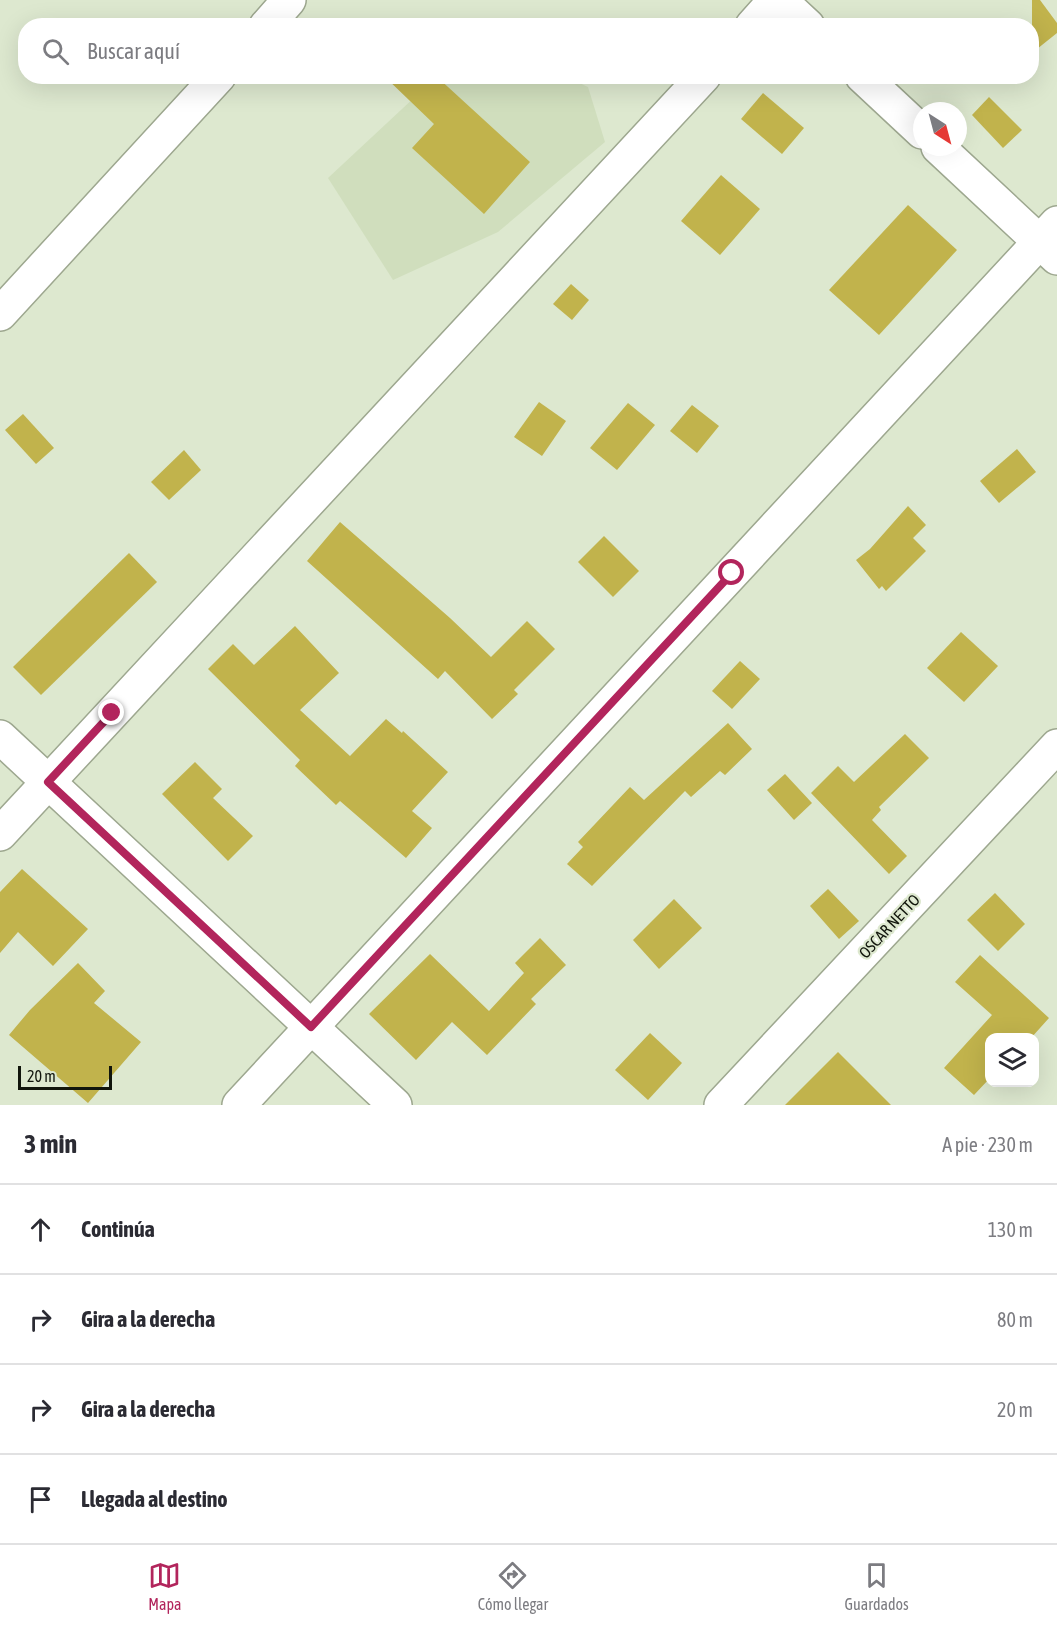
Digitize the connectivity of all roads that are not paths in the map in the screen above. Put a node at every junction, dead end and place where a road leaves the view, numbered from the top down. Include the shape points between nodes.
1 (290, 0) edge
2 (775, 0) edge
3 (780, 0) edge
4 (273, 18) edge
5 (759, 18) edge
6 (799, 18) edge
7 (212, 84) edge
8 (697, 84) edge
9 (871, 84) edge
10 (913, 124) edge
11 (949, 156) edge
12 (1051, 241) edge
13 (0, 314) edge
14 (0, 737) edge
15 (1057, 746) edge
16 (48, 782) junction
17 (0, 834) edge
18 (311, 1027) junction
19 (239, 1105) edge
20 (395, 1105) edge
21 (721, 1105) edge

1 - 4 street
2 - 5 street
3 - 6 street
7 - 13 street
8 - 16 street
9 - 10 street
11 - 12 street
12 - 18 street
14 - 16 street
15 - 21 street, OSCAR NETTO
16 - 17 street
16 - 18 street
18 - 19 street
18 - 20 street

